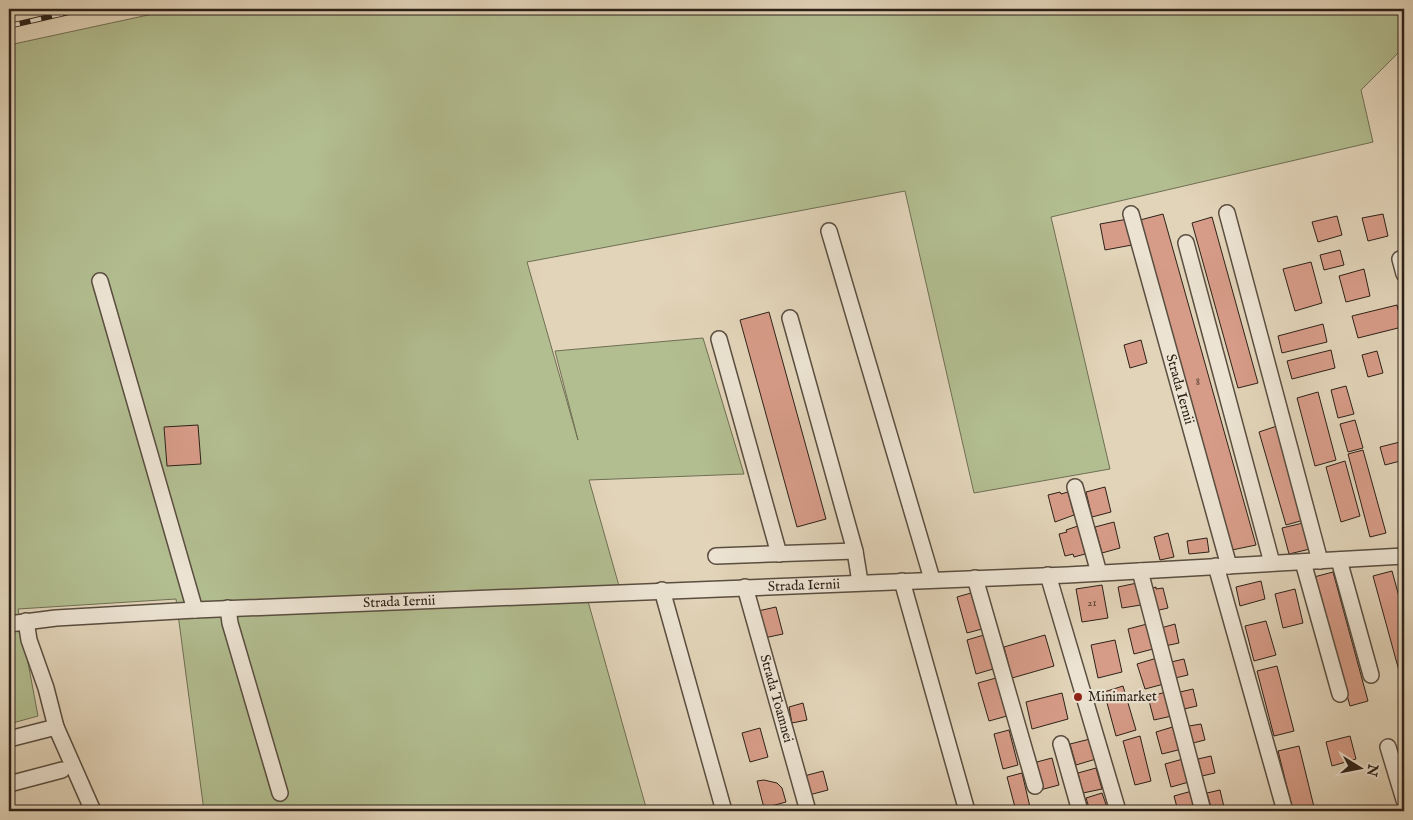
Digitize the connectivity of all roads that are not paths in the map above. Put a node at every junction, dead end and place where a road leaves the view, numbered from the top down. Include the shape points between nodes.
1 (1227, 213) dead end
2 (1131, 214) dead end
3 (829, 231) dead end
4 (1186, 243) dead end
5 (1400, 259) dead end
6 (1404, 274) edge
7 (100, 281) dead end
8 (790, 318) dead end
9 (718, 339) dead end
10 (1075, 487) dead end
11 (855, 551) junction
12 (779, 554) junction
13 (716, 556) dead end
14 (1339, 560) junction
15 (1403, 560) edge
16 (1320, 561) junction
17 (1303, 562) junction
18 (1272, 563) junction
19 (1223, 566) junction
20 (1140, 571) junction
21 (1099, 573) junction
22 (1048, 575) junction
23 (975, 578) junction
24 (932, 580) junction
25 (902, 581) junction
26 (860, 582) junction
27 (745, 587) junction
28 (662, 590) junction
29 (228, 608) junction
30 (195, 610) junction
31 (26, 621) junction
32 (9, 624) edge
33 (1371, 675) dead end
34 (1340, 694) dead end
35 (56, 727) junction
36 (9, 739) edge
37 (1061, 744) dead end
38 (1388, 747) dead end
39 (62, 770) dead end
40 (9, 784) edge
41 (1035, 786) dead end
42 (280, 793) dead end
43 (1404, 800) edge
44 (93, 811) edge
45 (724, 811) edge
46 (808, 811) edge
47 (967, 811) edge
48 (1080, 811) edge
49 (1118, 811) edge
50 (1203, 811) edge
51 (1285, 811) edge

1 - 16 street
2 - 19 street, Strada Iernii
3 - 24 street
4 - 18 street
5 - 6 street
7 - 30 street
8 - 11 street
9 - 12 street
10 - 21 street
11 - 12 street
11 - 26 street
12 - 13 street
14 - 15 street, Strada Iernii
14 - 16 street, Strada Iernii
14 - 33 street
16 - 17 street, Strada Iernii
17 - 18 street, Strada Iernii
17 - 34 street
18 - 19 street, Strada Iernii
19 - 20 street, Strada Iernii
19 - 51 street
20 - 21 street, Strada Iernii
20 - 50 street
21 - 22 street, Strada Iernii
22 - 23 street, Strada Iernii
22 - 49 street
23 - 24 street, Strada Iernii
23 - 41 street
24 - 25 street, Strada Iernii
25 - 26 street, Strada Iernii
25 - 47 street
26 - 27 street, Strada Iernii
27 - 28 street, Strada Iernii
27 - 46 street, Strada Toamnei
28 - 29 street, Strada Iernii
28 - 45 street
29 - 30 street, Strada Iernii
29 - 42 street
30 - 31 street, Strada Iernii
31 - 32 street, Strada Iernii
31 - 35 street
35 - 36 street
35 - 44 street
37 - 48 street
38 - 43 street
39 - 40 street

